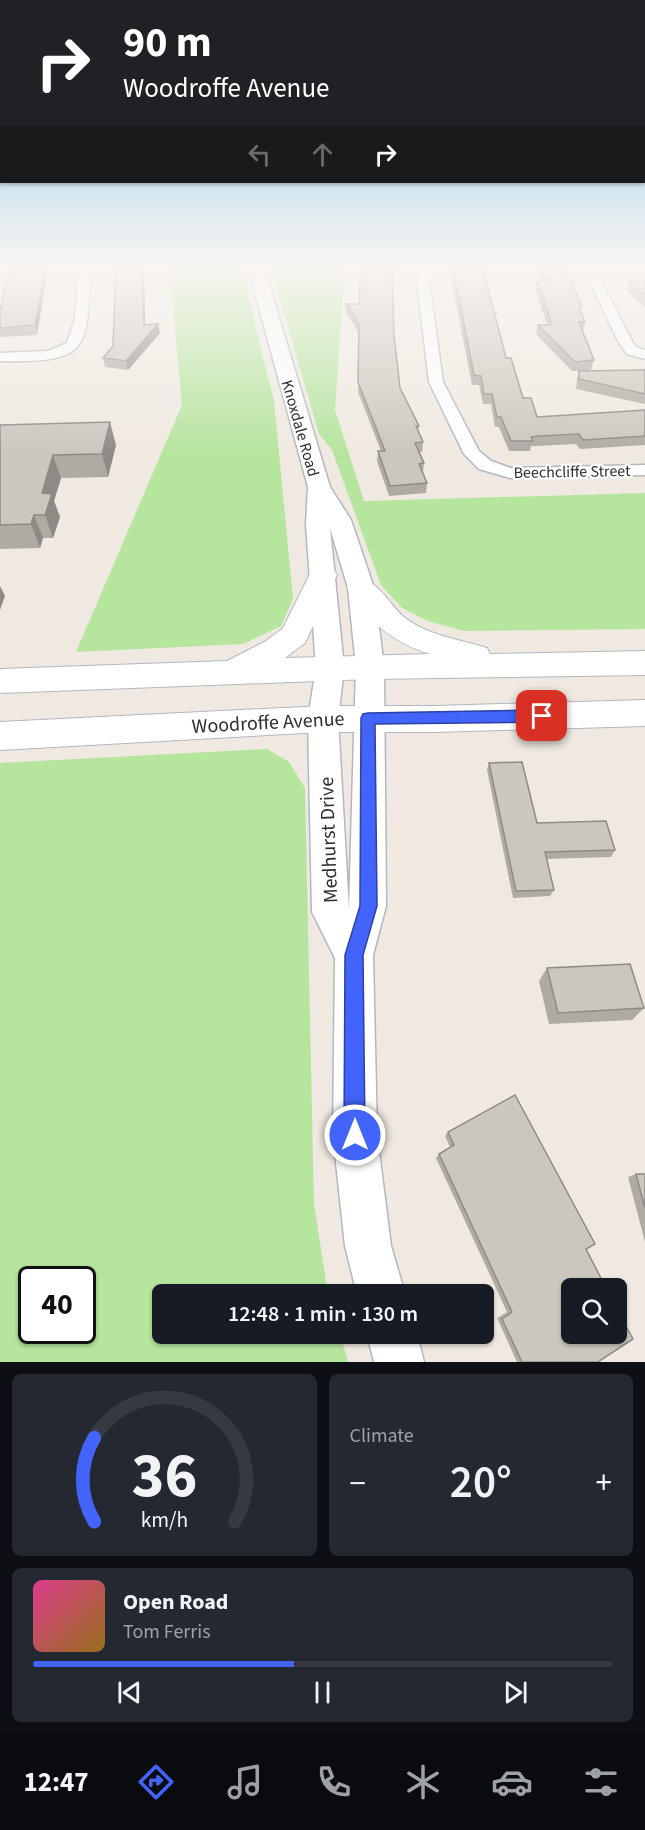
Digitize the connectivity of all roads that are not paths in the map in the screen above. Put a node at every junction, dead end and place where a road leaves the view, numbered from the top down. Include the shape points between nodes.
1 (79, 328) edge
2 (273, 328) edge
3 (429, 328) edge
4 (618, 328) edge
5 (645, 355) edge
6 (0, 357) edge
7 (645, 470) edge
8 (319, 487) junction
9 (323, 575) junction
10 (361, 588) junction
11 (645, 663) edge
12 (506, 664) junction
13 (370, 667) junction
14 (330, 668) junction
15 (225, 673) junction
16 (0, 681) edge
17 (645, 713) edge
18 (368, 718) junction
19 (322, 719) junction
20 (0, 736) edge
21 (354, 955) junction
22 (378, 1284) edge
23 (394, 1344) edge
24 (399, 1362) edge

1 - 6 street via 71,347 55,354
2 - 8 street, Knoxdale Road
3 - 7 street, Beechcliffe Street via 436,382 472,454 485,465 510,472
4 - 5 street via 633,351
8 - 9 street, Knoxdale Road
8 - 10 street, Knoxdale Road via 339,520
9 - 14 street, Knoxdale Road
9 - 15 main road via 294,635 278,649
10 - 12 main road via 393,624 415,638
10 - 13 street, Knoxdale Road
11 - 12 main road
12 - 13 main road
13 - 14 main road
13 - 18 street, Knoxdale Road
14 - 15 main road
14 - 19 street, Knoxdale Road
15 - 16 main road
17 - 18 main road, Woodroffe Avenue
18 - 19 main road, Woodroffe Avenue
18 - 21 street, Medhurst Drive via 368,906
19 - 20 main road, Woodroffe Avenue
19 - 21 street, Medhurst Drive via 330,912
21 - 22 street, Medhurst Drive via 355,1135 368,1246
23 - 24 street

